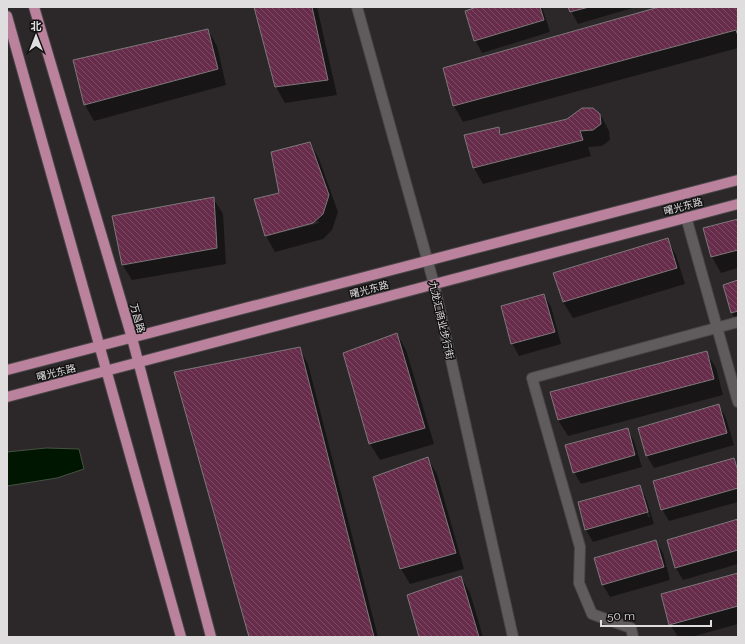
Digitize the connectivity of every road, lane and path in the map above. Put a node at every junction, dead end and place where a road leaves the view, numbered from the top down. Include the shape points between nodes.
1 (34, 7) edge
2 (357, 7) edge
3 (7, 16) edge
4 (738, 180) edge
5 (738, 204) edge
6 (686, 217) junction
7 (427, 261) junction
8 (434, 284) junction
9 (738, 322) edge
10 (717, 327) junction
11 (132, 338) junction
12 (100, 347) junction
13 (138, 363) junction
14 (7, 370) edge
15 (107, 371) junction
16 (7, 397) edge
17 (738, 402) edge
18 (181, 637) edge
19 (211, 637) edge
20 (513, 637) edge
21 (633, 637) edge

1 - 11 main road, 万昌路
2 - 7 street, 九龙汇商业步行街
3 - 12 main road
4 - 7 main road, 曙光东路
5 - 6 main road, 曙光东路
6 - 8 main road, 曙光东路
6 - 10 street
7 - 8 street, 九龙汇商业步行街
7 - 11 main road, 曙光东路
8 - 13 main road, 曙光东路
8 - 20 street, 九龙汇商业步行街
9 - 10 street
10 - 17 street
10 - 21 street via 532,378 580,547 579,583 592,614 631,628
11 - 12 main road, 曙光东路
11 - 13 main road, 万昌路
12 - 14 main road, 曙光东路
12 - 15 main road
13 - 15 main road, 曙光东路
13 - 19 main road, 万昌路
15 - 16 main road, 曙光东路
15 - 18 main road

